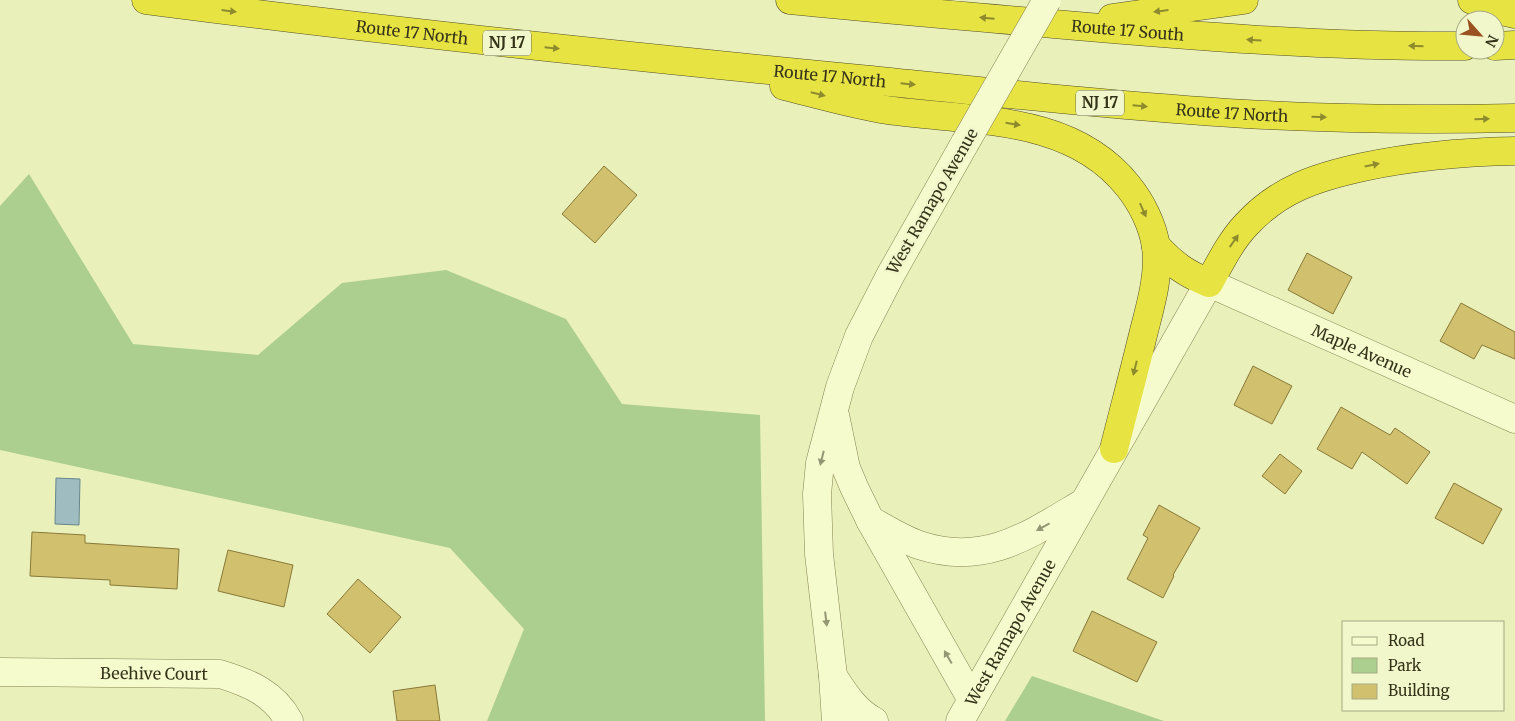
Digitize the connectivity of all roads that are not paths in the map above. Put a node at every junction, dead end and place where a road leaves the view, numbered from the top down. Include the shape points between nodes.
1 (146, 0) edge
2 (790, 0) edge
3 (1007, 0) edge
4 (1048, 0) edge
5 (1244, 0) edge
6 (1472, 0) edge
7 (1515, 14) edge
8 (1059, 24) junction
9 (1455, 46) edge
10 (686, 62) junction
11 (1515, 118) edge
12 (1515, 151) edge
13 (1156, 246) junction
14 (1209, 283) junction
15 (835, 411) junction
16 (1515, 419) edge
17 (1114, 449) junction
18 (1085, 502) junction
19 (870, 520) junction
20 (0, 672) edge
21 (832, 676) junction
22 (966, 710) edge
23 (289, 721) edge
24 (836, 721) edge
25 (874, 721) edge

1 -> 10 highway, Route 17 North / NJ 17 via 329,24
8 -> 2 highway, Route 17 South
3 - 8 highway
4 - 15 street, West Ramapo Avenue, bridge via 891,274 863,329 840,387
5 -> 8 highway
6 - 7 highway via 1494,10
9 -> 8 highway, Route 17 South via 1261,40
10 -> 11 highway, Route 17 North / NJ 17 via 1229,113 1351,119
10 -> 13 highway via 885,110 1016,125 1049,133 1081,146 1118,174 1137,197
14 -> 12 highway via 1231,243 1245,226 1277,198 1297,186 1319,177 1407,158
13 - 14 highway via 1187,274
13 -> 17 highway via 1150,307
14 - 16 street, Maple Avenue
14 - 17 street, West Ramapo Avenue
15 - 19 street, West Ramapo Avenue via 846,468
15 -> 21 street, West Ramapo Avenue via 820,464 817,494 819,554
17 - 18 street, West Ramapo Avenue
18 -> 19 street via 1022,537 978,551 950,552 918,544
18 - 22 street, West Ramapo Avenue
22 -> 19 street, West Ramapo Avenue
20 - 23 street, Beehive Court via 220,674 246,682 266,694
21 - 24 street, West Ramapo Avenue
21 - 25 street via 847,699

